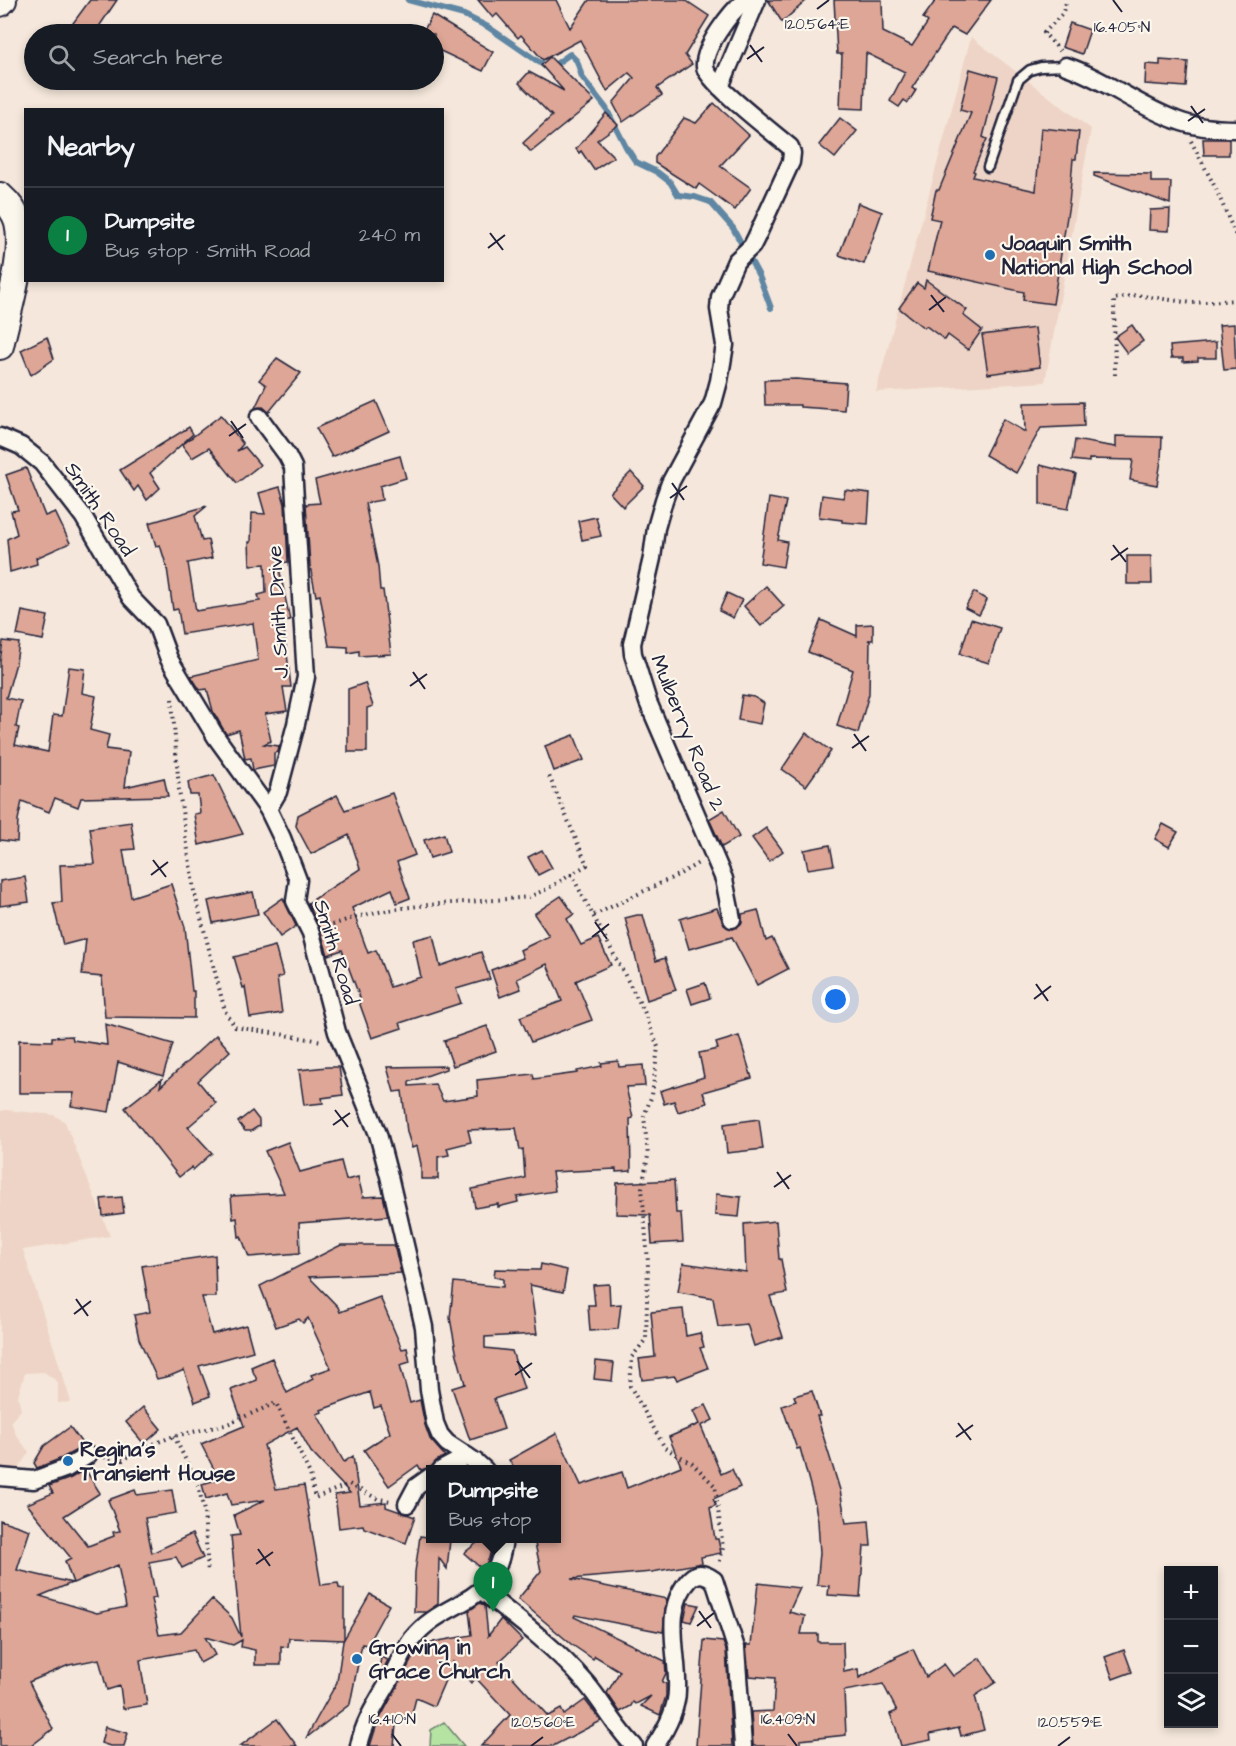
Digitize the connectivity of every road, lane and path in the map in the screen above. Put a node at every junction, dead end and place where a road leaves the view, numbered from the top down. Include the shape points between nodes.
1 (746, 0) edge
2 (757, 0) edge
3 (1067, 0) edge
4 (1057, 49) dead end
5 (1066, 66) joint
6 (720, 87) junction
7 (1177, 121) junction
8 (1236, 129) edge
9 (988, 167) dead end
10 (0, 196) edge
11 (1236, 236) edge
12 (1236, 300) edge
13 (0, 346) edge
14 (1115, 375) dead end
15 (259, 417) dead end
16 (0, 437) edge
17 (172, 694) dead end
18 (549, 776) dead end
19 (268, 809) junction
20 (713, 853) junction
21 (571, 874) junction
22 (594, 915) junction
23 (732, 919) dead end
24 (311, 933) junction
25 (341, 1044) junction
26 (174, 1436) junction
27 (88, 1455) joint
28 (467, 1456) junction
29 (450, 1465) edge
30 (479, 1465) edge
31 (0, 1477) edge
32 (426, 1480) edge
33 (407, 1504) joint
34 (503, 1543) edge
35 (208, 1573) dead end
36 (714, 1580) junction
37 (482, 1591) junction
38 (358, 1746) edge
39 (634, 1746) edge
40 (655, 1746) edge
41 (743, 1746) edge

1 - 6 street, Mulberry Road 2 via 724,22 705,62 708,75
2 - 6 street
3 - 4 path via 1062,14 1044,33
5 - 7 street
5 - 9 lane via 1030,70 1018,80
6 - 20 street, Mulberry Road 2 via 790,147 791,162 752,246 736,261 720,297 718,309 725,345 719,381 713,403 664,500 632,644 648,702
7 - 8 street
7 - 11 path via 1208,171
10 - 13 main road via 14,211 20,254
12 - 14 path via 1192,303 1136,294 1114,298
15 - 19 street, J. Smith Drive via 293,467 306,677 278,792
16 - 19 street, Smith Road via 21,446 42,464 83,516 131,598 156,624 169,659 216,737
17 - 25 path via 179,790 194,891 229,1020 235,1027
18 - 21 path via 587,865
19 - 24 street, Smith Road via 298,880 295,901
20 - 22 path via 680,874
20 - 23 street, Mulberry Road 2 via 724,879
21 - 22 path
21 - 24 path via 529,897 376,913 349,918
22 - 36 path via 644,1011 658,1047 652,1095 644,1116 648,1156 642,1188 648,1262 646,1339 632,1357 630,1386 664,1448 692,1463 715,1486 723,1548
24 - 25 street, Smith Road
25 - 28 street, Smith Road via 378,1134 389,1176 424,1327 435,1423 447,1443
26 - 27 path via 123,1460
26 - 33 path via 225,1425 276,1403 310,1474 315,1498 349,1484 378,1500
26 - 35 path via 198,1485 204,1511
27 - 31 street via 67,1468 33,1480
28 - 29 street
28 - 30 street, Smith Road
32 - 33 street via 416,1487
34 - 37 street via 497,1571
36 - 40 street via 707,1575 692,1576 680,1590 673,1625 677,1692 665,1730
36 - 41 street via 736,1648
37 - 38 street via 434,1620 412,1639 366,1721
37 - 39 street via 568,1663

